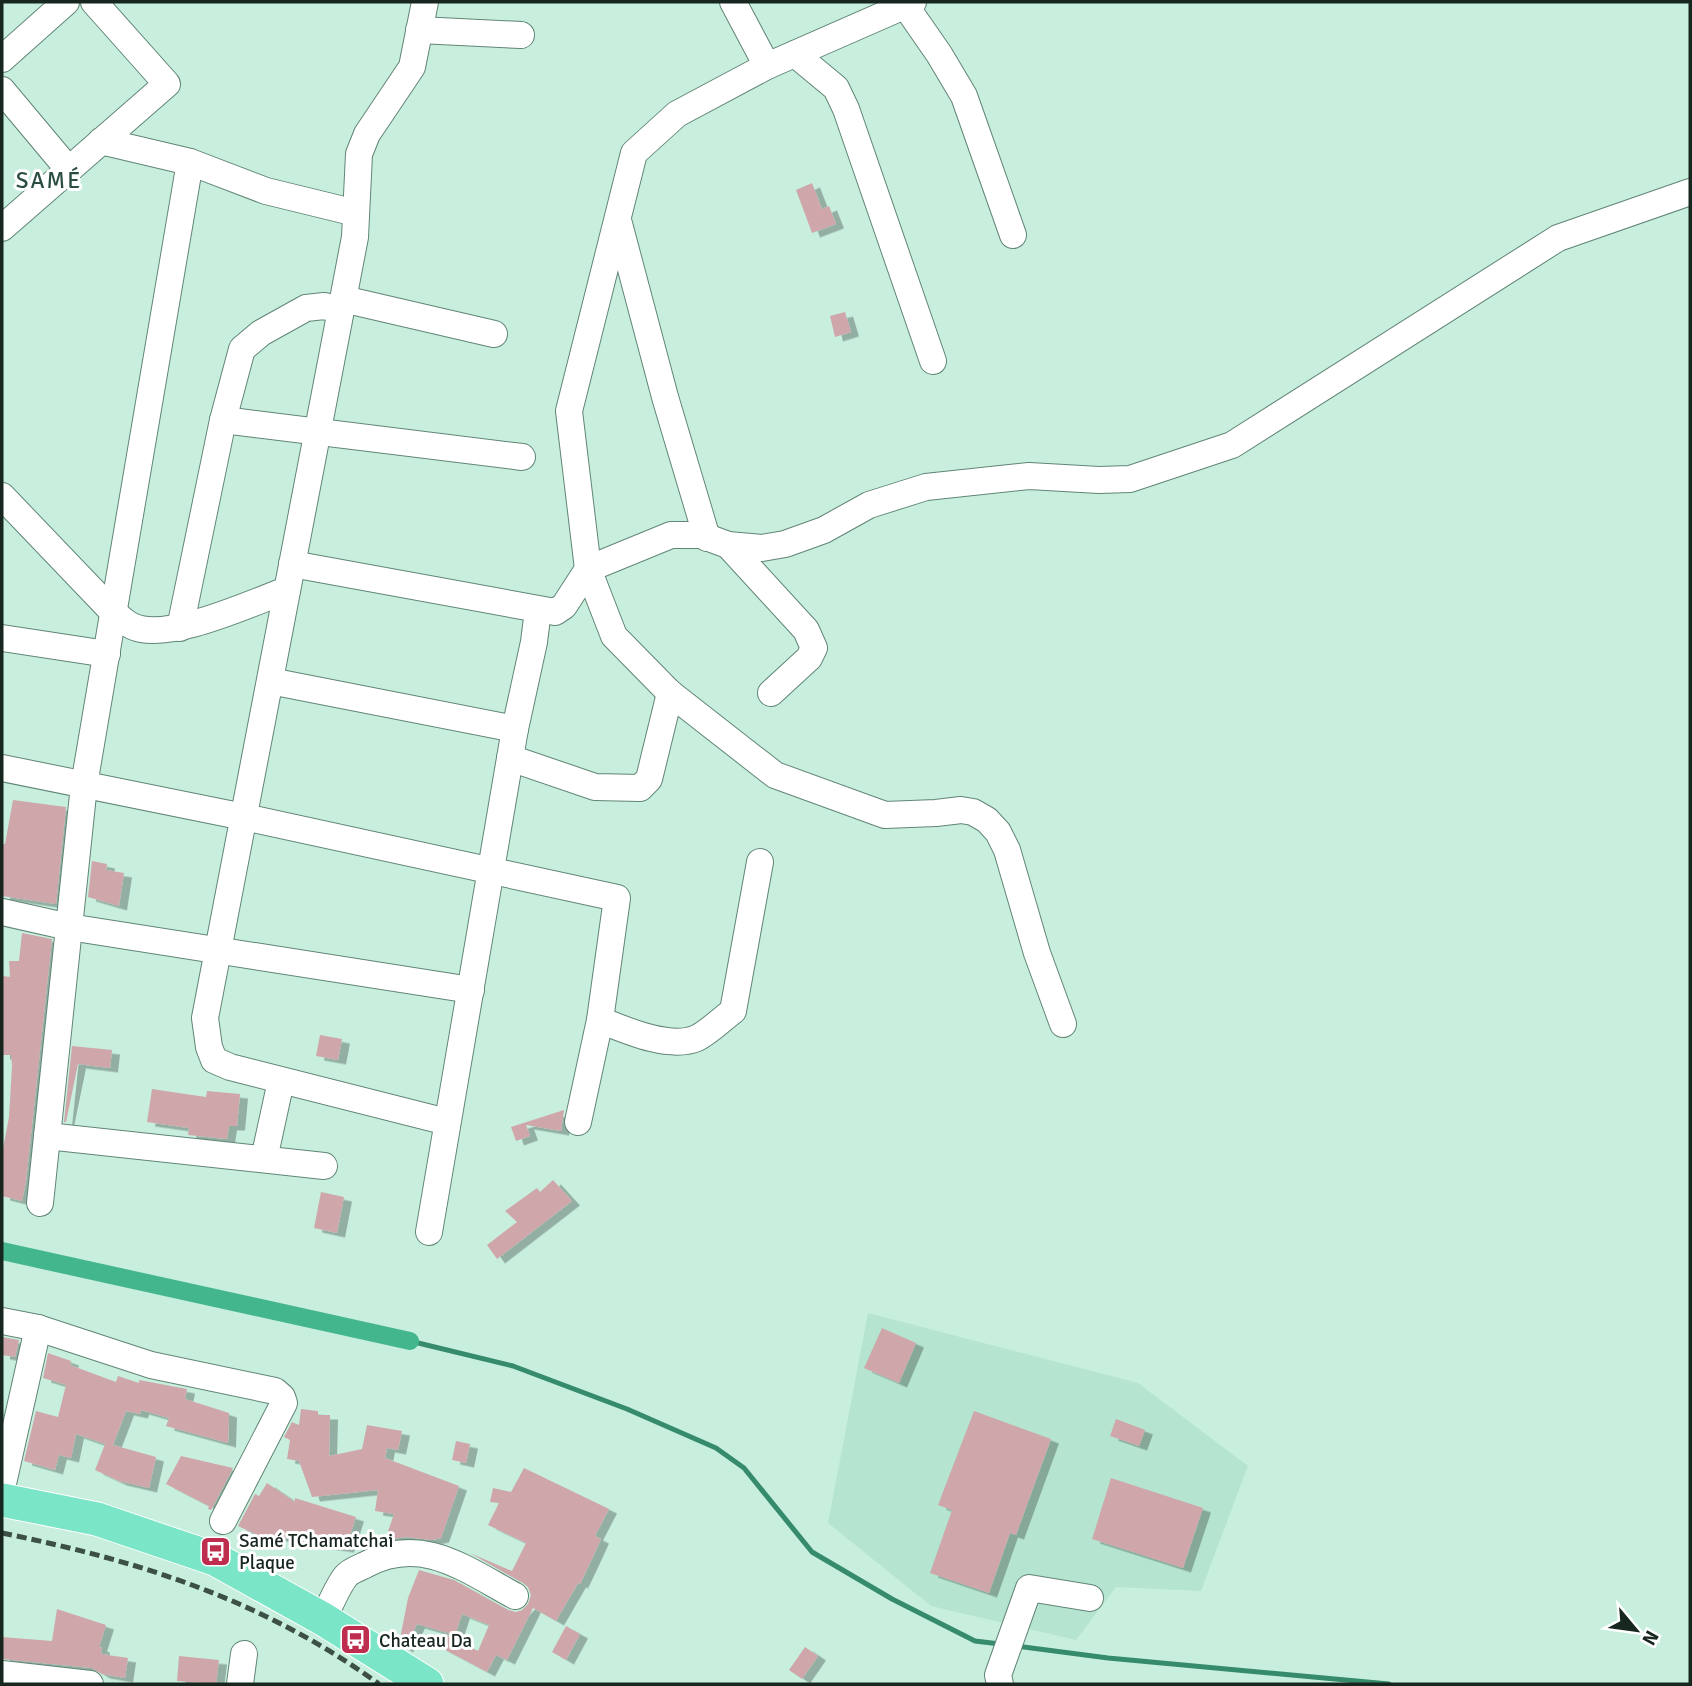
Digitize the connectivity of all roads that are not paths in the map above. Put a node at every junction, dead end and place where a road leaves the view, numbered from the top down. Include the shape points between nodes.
1 (66, 2) edge
2 (94, 2) edge
3 (425, 2) edge
4 (733, 2) edge
5 (909, 3) edge
6 (419, 30) junction
7 (521, 36) dead end
8 (795, 54) junction
9 (2, 59) edge
10 (767, 66) junction
11 (2, 90) edge
12 (101, 141) junction
13 (190, 162) junction
14 (69, 170) junction
15 (1690, 192) edge
16 (356, 213) junction
17 (617, 219) junction
18 (2, 228) edge
19 (1013, 235) dead end
20 (342, 304) junction
21 (494, 334) dead end
22 (933, 360) dead end
23 (223, 421) junction
24 (318, 432) junction
25 (522, 457) dead end
26 (2, 496) edge
27 (718, 541) junction
28 (588, 569) junction
29 (290, 577) junction
30 (538, 610) junction
31 (114, 613) junction
32 (180, 628) junction
33 (2, 638) edge
34 (107, 654) junction
35 (270, 681) junction
36 (670, 693) junction
37 (771, 693) dead end
38 (515, 729) junction
39 (510, 758) junction
40 (2, 768) edge
41 (84, 785) junction
42 (244, 817) junction
43 (760, 862) dead end
44 (491, 871) junction
45 (2, 912) edge
46 (69, 928) junction
47 (218, 951) junction
48 (471, 990) junction
49 (600, 1020) junction
50 (1063, 1024) dead end
51 (281, 1081) junction
52 (447, 1122) junction
53 (578, 1122) dead end
54 (47, 1136) junction
55 (264, 1159) junction
56 (324, 1166) dead end
57 (40, 1203) dead end
58 (429, 1232) dead end
59 (2, 1321) edge
60 (38, 1328) junction
61 (2, 1488) edge
62 (2, 1500) edge
63 (222, 1521) dead end
64 (515, 1596) dead end
65 (1090, 1598) dead end
66 (323, 1619) junction
67 (244, 1654) dead end
68 (2, 1674) edge
69 (999, 1679) edge
70 (90, 1684) edge
71 (240, 1684) edge
72 (427, 1684) edge

1 - 9 street
2 - 12 street via 167,84
3 - 6 street
4 - 10 street
5 - 8 street
5 - 19 street via 964,96
6 - 7 street
6 - 16 street via 412,67 367,134 359,154
8 - 10 street
8 - 22 street via 836,88 846,109
10 - 17 street via 677,114 634,153
11 - 14 street
12 - 13 street
12 - 14 street
13 - 16 street via 266,191
13 - 31 street
14 - 18 street
15 - 27 street via 1558,239 1232,445 1130,479 1029,476 926,487 869,505 824,530 785,544 762,548
16 - 20 street
17 - 27 street via 665,397
17 - 28 street via 569,411
20 - 21 street
20 - 23 street via 306,308 242,349
20 - 24 street
23 - 24 street
23 - 32 street
24 - 25 street
24 - 29 street
26 - 31 street
27 - 28 street via 692,534 671,535
27 - 37 street via 806,630 814,648
28 - 30 street via 564,606 555,612
28 - 36 street via 614,636
29 - 30 street
29 - 32 street
29 - 35 street
30 - 38 street
31 - 32 street via 132,627 155,631
31 - 34 street
33 - 34 street
34 - 41 street
35 - 38 street
35 - 42 street
36 - 39 street via 649,779 640,788 595,787
36 - 50 street via 775,775 885,815 961,810 987,820 1007,850
38 - 39 street
39 - 44 street
40 - 41 street
41 - 42 street
41 - 46 street
42 - 44 street
42 - 47 street
43 - 49 street via 733,1011 696,1038 674,1041 645,1037
44 - 48 street
44 - 49 street via 617,898
45 - 46 street
46 - 47 street
46 - 54 street
47 - 48 street
47 - 51 street via 205,1018 214,1060
48 - 52 street
49 - 53 street
51 - 52 street
51 - 55 street
52 - 58 street
54 - 55 street
54 - 57 street
55 - 56 street
59 - 60 street
60 - 61 street
60 - 63 street via 151,1365 275,1391 282,1397 284,1403
62 - 66 main road via 97,1519 215,1559
64 - 66 street via 447,1559 402,1553 379,1557 346,1576
65 - 69 street via 1029,1588
66 - 72 main road
67 - 71 street
68 - 70 street

